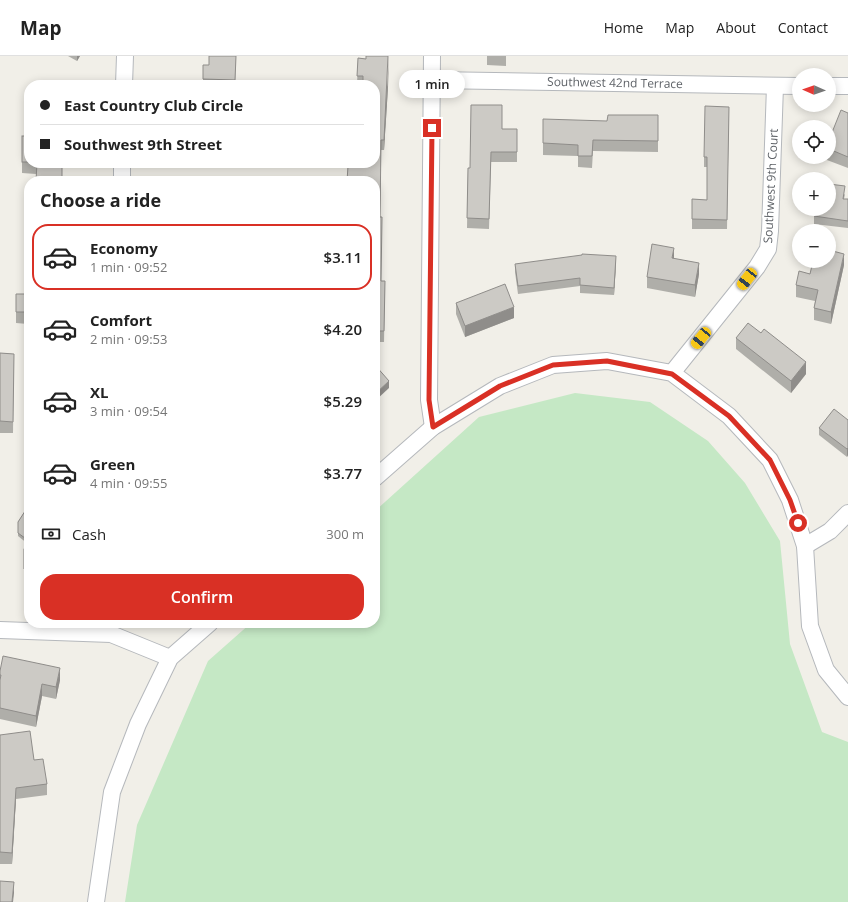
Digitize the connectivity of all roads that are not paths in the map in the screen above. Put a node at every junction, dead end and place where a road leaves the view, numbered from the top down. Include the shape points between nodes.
1 (125, 56) edge
2 (432, 56) edge
3 (124, 80) edge
4 (432, 80) junction
5 (775, 86) junction
6 (792, 86) edge
7 (836, 86) edge
8 (848, 86) edge
9 (672, 374) junction
10 (433, 427) junction
11 (380, 474) edge
12 (848, 513) edge
13 (805, 546) junction
14 (111, 628) edge
15 (204, 628) edge
16 (0, 630) edge
17 (170, 658) junction
18 (848, 697) edge
19 (96, 902) edge

1 - 3 street
2 - 4 street
4 - 5 street, Southwest 42nd Terrace
4 - 10 street via 429,400
5 - 6 street, Southwest 42nd Terrace
5 - 9 street, Southwest 9th Court via 768,249 757,267
7 - 8 street
9 - 10 street via 607,361 553,365 500,386
9 - 13 street via 729,416 770,460 790,500
10 - 11 street
12 - 13 street via 830,531
13 - 18 street via 810,626 826,670
14 - 16 street
14 - 17 street
15 - 17 street
17 - 19 street via 138,724 112,792

